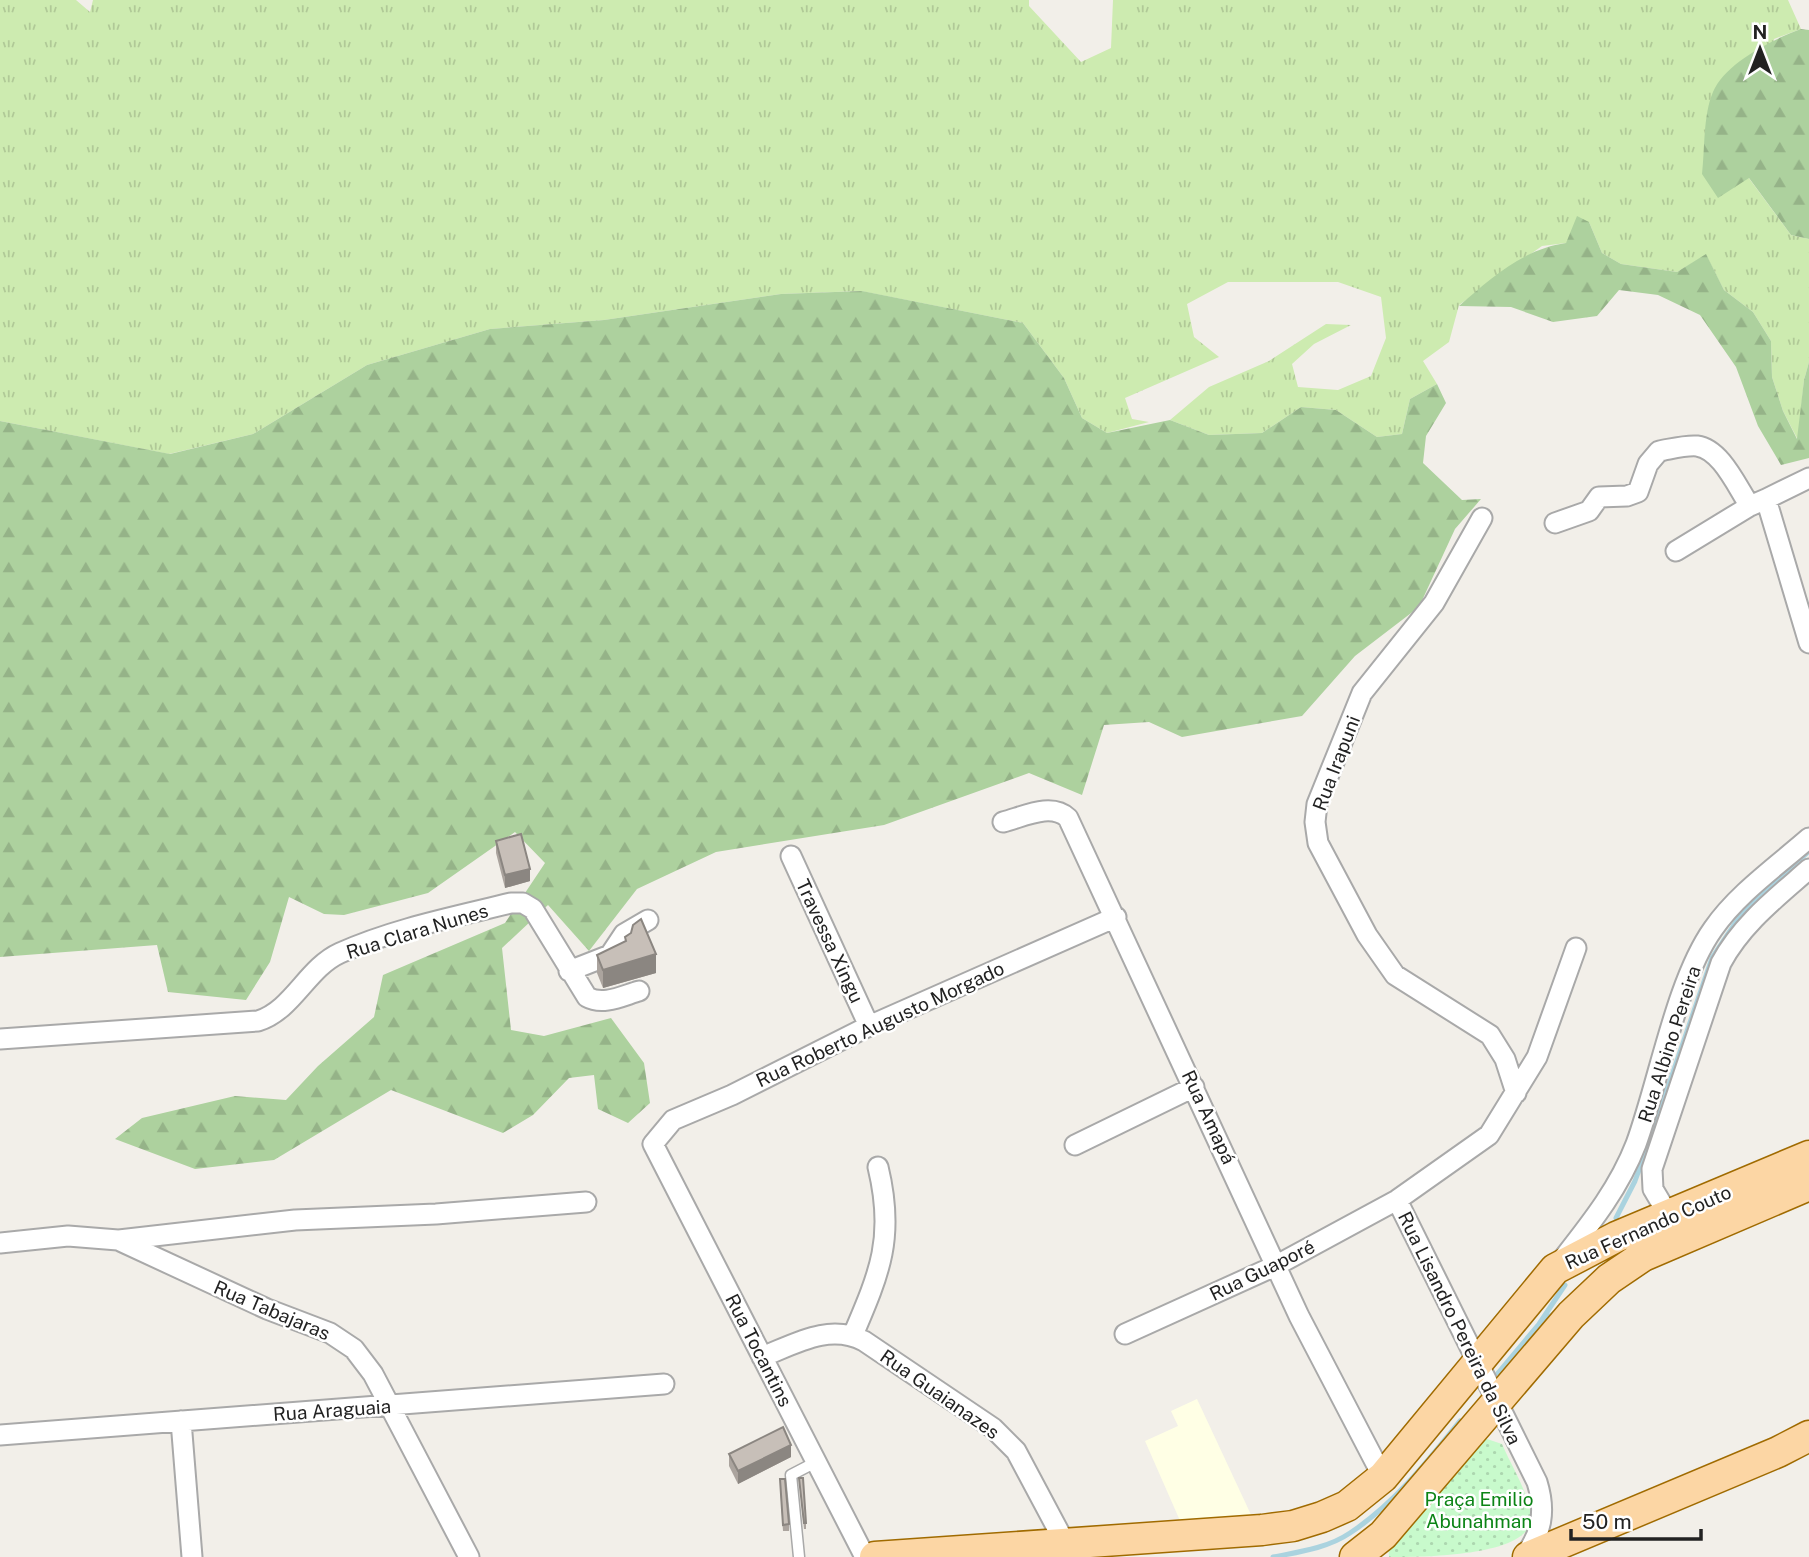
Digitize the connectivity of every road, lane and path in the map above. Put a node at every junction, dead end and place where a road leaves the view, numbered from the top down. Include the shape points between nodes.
1 (1809, 478) edge
2 (1758, 503) junction
3 (1482, 518) dead end
4 (1555, 523) dead end
5 (1676, 551) dead end
6 (1809, 643) edge
7 (1003, 822) dead end
8 (1809, 838) edge
9 (790, 856) dead end
10 (1809, 869) edge
11 (1116, 917) junction
12 (648, 920) dead end
13 (1576, 948) dead end
14 (569, 971) junction
15 (639, 991) dead end
16 (869, 1026) junction
17 (0, 1039) edge
18 (1194, 1087) junction
19 (1517, 1093) junction
20 (653, 1144) joint
21 (1075, 1145) dead end
22 (1809, 1156) edge
23 (878, 1167) dead end
24 (1809, 1185) edge
25 (1397, 1200) junction
26 (586, 1202) dead end
27 (1669, 1216) junction
28 (118, 1240) junction
29 (0, 1243) edge
30 (1275, 1266) junction
31 (1555, 1269) junction
32 (1125, 1334) dead end
33 (853, 1335) junction
34 (762, 1357) junction
35 (1477, 1360) junction
36 (664, 1384) dead end
37 (1496, 1402) junction
38 (390, 1405) junction
39 (181, 1421) junction
40 (1428, 1422) junction
41 (0, 1435) edge
42 (1809, 1436) edge
43 (816, 1462) junction
44 (1383, 1476) junction
45 (1065, 1543) junction
46 (1383, 1546) edge
47 (192, 1557) edge
48 (469, 1557) edge
49 (799, 1557) edge
50 (865, 1557) edge
51 (875, 1557) edge
52 (1355, 1557) edge
53 (1526, 1557) edge

1 - 2 street
2 - 4 street via 1715,455 1692,446 1659,451 1638,492 1599,497 1589,511
2 - 5 street
2 - 6 street
3 - 19 street, Rua Irapuni via 1434,603 1362,693 1317,804 1315,822 1318,843 1367,935 1395,975 1490,1035
7 - 11 street, Rua Amapá via 1048,810 1062,813
8 - 31 street, Rua Albino Pereira via 1729,911 1706,941 1686,987 1631,1156 1614,1191
9 - 16 street, Travessa Xingu
10 - 27 street, Rua Albino Pereira via 1753,918 1721,963 1652,1169 1653,1188
11 - 16 street, Rua Roberto Augusto Morgado
11 - 18 street, Rua Amapá
12 - 14 street via 624,934 610,955
13 - 19 street, Rua Lisandro Pereira da Silva via 1537,1057
14 - 15 street, Rua Clara Nunes via 595,1001
14 - 17 street, Rua Clara Nunes via 533,909 511,903 340,954 323,964 279,1010 258,1021
16 - 20 street, Rua Roberto Augusto Morgado via 673,1120
18 - 21 street
18 - 30 street, Rua Amapá
19 - 25 street, Rua Lisandro Pereira da Silva via 1489,1135
20 - 34 street, Rua Tocantins
22 - 27 main road, Rua Fernando Couto
23 - 33 street via 885,1196 885,1244 879,1274
24 - 37 main road, Rua Fernando Couto via 1643,1256 1609,1279 1571,1315
25 - 30 street, Rua Guaporé
25 - 35 street, Rua Lisandro Pereira da Silva
26 - 28 street via 295,1220
27 - 31 main road, Rua Fernando Couto
28 - 29 street, Rua Tabajaras via 68,1236
28 - 38 street, Rua Tabajaras via 330,1333 354,1349
30 - 32 street, Rua Guaporé
30 - 44 street, Rua Amapá
31 - 35 main road, Rua Fernando Couto
33 - 34 street via 819,1335
33 - 45 street, Rua Guaianazes via 993,1427 1016,1451
34 - 43 street, Rua Tocantins
35 - 37 street, Rua Lisandro Pereira da Silva
35 - 40 main road, Rua Fernando Couto
36 - 38 street, Rua Araguaia
37 - 40 main road via 1456,1410
37 - 46 main road
37 - 53 street, Rua Lisandro Pereira da Silva via 1542,1500 1537,1539
38 - 39 street, Rua Araguaia
38 - 48 street, Rua Tabajaras
39 - 41 street, Rua Araguaia
39 - 47 street
40 - 44 main road, Rua Fernando Couto
42 - 53 main road
43 - 49 lane via 791,1475
43 - 50 street, Rua Tocantins
44 - 45 main road, Rua Fernando Couto via 1347,1506 1293,1526
45 - 51 main road, Rua Fernando Couto
46 - 52 main road

